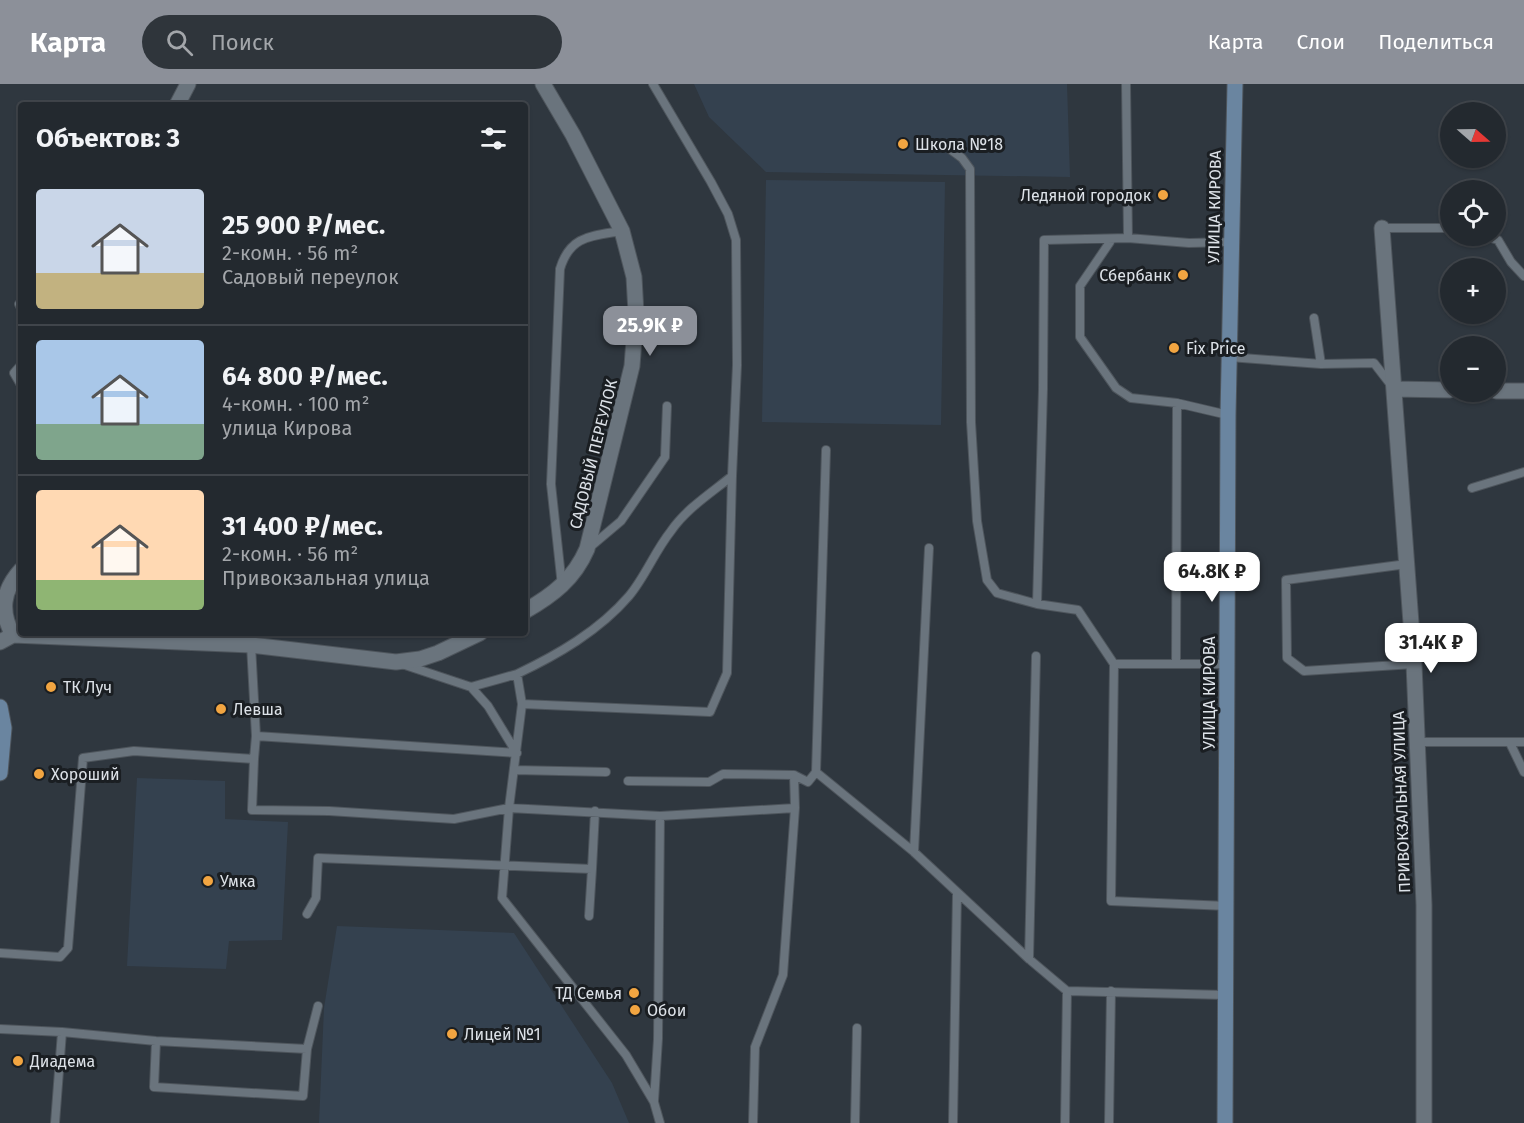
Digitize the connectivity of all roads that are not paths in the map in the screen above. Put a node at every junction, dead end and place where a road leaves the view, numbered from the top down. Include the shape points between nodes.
1 (188, 84) edge
2 (543, 84) edge
3 (653, 84) edge
4 (1126, 84) edge
5 (1235, 84) edge
6 (179, 102) edge
7 (943, 144) dead end
8 (1382, 228) joint
9 (1440, 228) edge
10 (622, 231) junction
11 (1128, 238) junction
12 (1112, 239) junction
13 (1231, 242) junction
14 (1501, 246) edge
15 (1524, 276) edge
16 (1314, 318) dead end
17 (1229, 357) junction
18 (1321, 364) junction
19 (1394, 388) junction
20 (1440, 390) edge
21 (1506, 391) edge
22 (1524, 391) edge
23 (1177, 404) junction
24 (667, 406) dead end
25 (1228, 415) junction
26 (826, 450) dead end
27 (1524, 472) edge
28 (732, 476) junction
29 (1472, 488) dead end
30 (928, 548) dead end
31 (587, 549) junction
32 (1407, 564) junction
33 (18, 574) edge
34 (562, 586) junction
35 (1037, 604) junction
36 (528, 609) edge
37 (474, 636) edge
38 (7, 639) edge
39 (251, 645) junction
40 (1036, 656) dead end
41 (396, 662) junction
42 (1114, 664) junction
43 (1176, 664) junction
44 (1227, 664) junction
45 (1414, 664) junction
46 (517, 674) junction
47 (471, 687) junction
48 (522, 704) junction
49 (0, 707) edge
50 (256, 736) junction
51 (1417, 742) junction
52 (1524, 742) edge
53 (1510, 743) junction
54 (517, 753) junction
55 (254, 759) junction
56 (514, 770) junction
57 (606, 772) dead end
58 (816, 772) junction
59 (1524, 772) edge
60 (0, 773) edge
61 (794, 776) junction
62 (628, 781) dead end
63 (509, 808) junction
64 (795, 808) junction
65 (595, 811) junction
66 (660, 816) junction
67 (914, 852) junction
68 (504, 864) junction
69 (592, 869) junction
70 (957, 893) junction
71 (1227, 906) junction
72 (307, 914) dead end
73 (589, 916) dead end
74 (0, 953) edge
75 (1029, 959) junction
76 (1067, 991) junction
77 (1111, 991) junction
78 (1225, 995) junction
79 (318, 1006) dead end
80 (857, 1028) dead end
81 (0, 1029) edge
82 (62, 1032) junction
83 (156, 1041) junction
84 (308, 1049) junction
85 (654, 1102) junction
86 (55, 1123) edge
87 (660, 1123) edge
88 (753, 1123) edge
89 (855, 1123) edge
90 (953, 1123) edge
91 (1065, 1123) edge
92 (1109, 1123) edge
93 (1225, 1123) edge
94 (1424, 1123) edge

1 - 6 street
2 - 10 street, САДОВЫЙ ПЕРЕУЛОК
3 - 28 lane via 716,190 736,240 737,364
4 - 11 lane
5 - 13 main road, УЛИЦА КИРОВА
7 - 35 lane via 963,158 970,169 971,422 978,521 987,580 997,593
8 - 9 lane
8 - 19 street, ПРИВОКЗАЛЬНАЯ УЛИЦА
10 - 31 street, САДОВЫЙ ПЕРЕУЛОК via 634,277 632,366
10 - 34 lane via 579,240 569,248 560,269 550,484
11 - 12 lane
11 - 13 lane
12 - 23 lane via 1080,286 1080,337 1116,388 1131,398
12 - 35 lane via 1044,240
13 - 17 main road, УЛИЦА КИРОВА
14 - 15 lane
16 - 18 lane
17 - 18 lane
17 - 25 main road, УЛИЦА КИРОВА
18 - 19 lane via 1374,363
19 - 20 street
19 - 32 street, ПРИВОКЗАЛЬНАЯ УЛИЦА
21 - 22 street
23 - 25 lane
23 - 43 lane
24 - 31 lane via 665,457 621,521
25 - 44 main road, УЛИЦА КИРОВА
26 - 58 lane
27 - 29 lane
28 - 46 lane via 684,515 629,596 553,657
28 - 48 lane via 727,673 710,712
30 - 67 lane
31 - 34 street, САДОВЫЙ ПЕРЕУЛОК
32 - 45 street, ПРИВОКЗАЛЬНАЯ УЛИЦА
32 - 45 lane via 1286,580 1287,658 1304,671
33 - 38 street via 12,581 5,608
34 - 36 street, САДОВЫЙ ПЕРЕУЛОК
35 - 42 lane via 1078,610
37 - 41 street via 438,653
38 - 39 street
39 - 41 street
39 - 50 lane
40 - 75 lane
41 - 47 lane
42 - 43 lane
42 - 71 lane via 1111,901
43 - 44 lane
44 - 71 main road, УЛИЦА КИРОВА
45 - 51 street, ПРИВОКЗАЛЬНАЯ УЛИЦА
46 - 47 lane
46 - 48 lane
47 - 54 lane via 488,706
48 - 54 lane
49 - 60 main road
50 - 54 lane
50 - 55 lane
51 - 53 lane
51 - 94 street, ПРИВОКЗАЛЬНАЯ УЛИЦА via 1424,905
52 - 53 lane
53 - 59 lane
54 - 56 lane
55 - 63 lane via 252,810 454,819
55 - 74 lane via 134,750 83,758 68,948 60,957
56 - 57 lane
56 - 63 lane
58 - 61 lane via 808,782
58 - 67 lane
61 - 62 lane via 723,774 709,783
61 - 64 lane
63 - 65 lane
63 - 68 lane
64 - 66 lane
64 - 88 lane via 783,975 755,1047
65 - 66 lane
65 - 69 lane
66 - 85 lane
67 - 70 lane
68 - 69 lane
68 - 72 lane via 318,858 316,898
68 - 85 lane via 502,898 626,1055
69 - 73 lane
70 - 75 lane
70 - 90 lane
71 - 78 main road, УЛИЦА КИРОВА
75 - 76 lane
76 - 77 lane
76 - 91 lane
77 - 78 lane
77 - 92 lane
78 - 93 main road, УЛИЦА КИРОВА
79 - 84 lane
80 - 89 lane
81 - 82 lane
82 - 83 lane
82 - 86 lane
83 - 84 lane
83 - 84 lane via 154,1087 303,1096
85 - 87 lane

